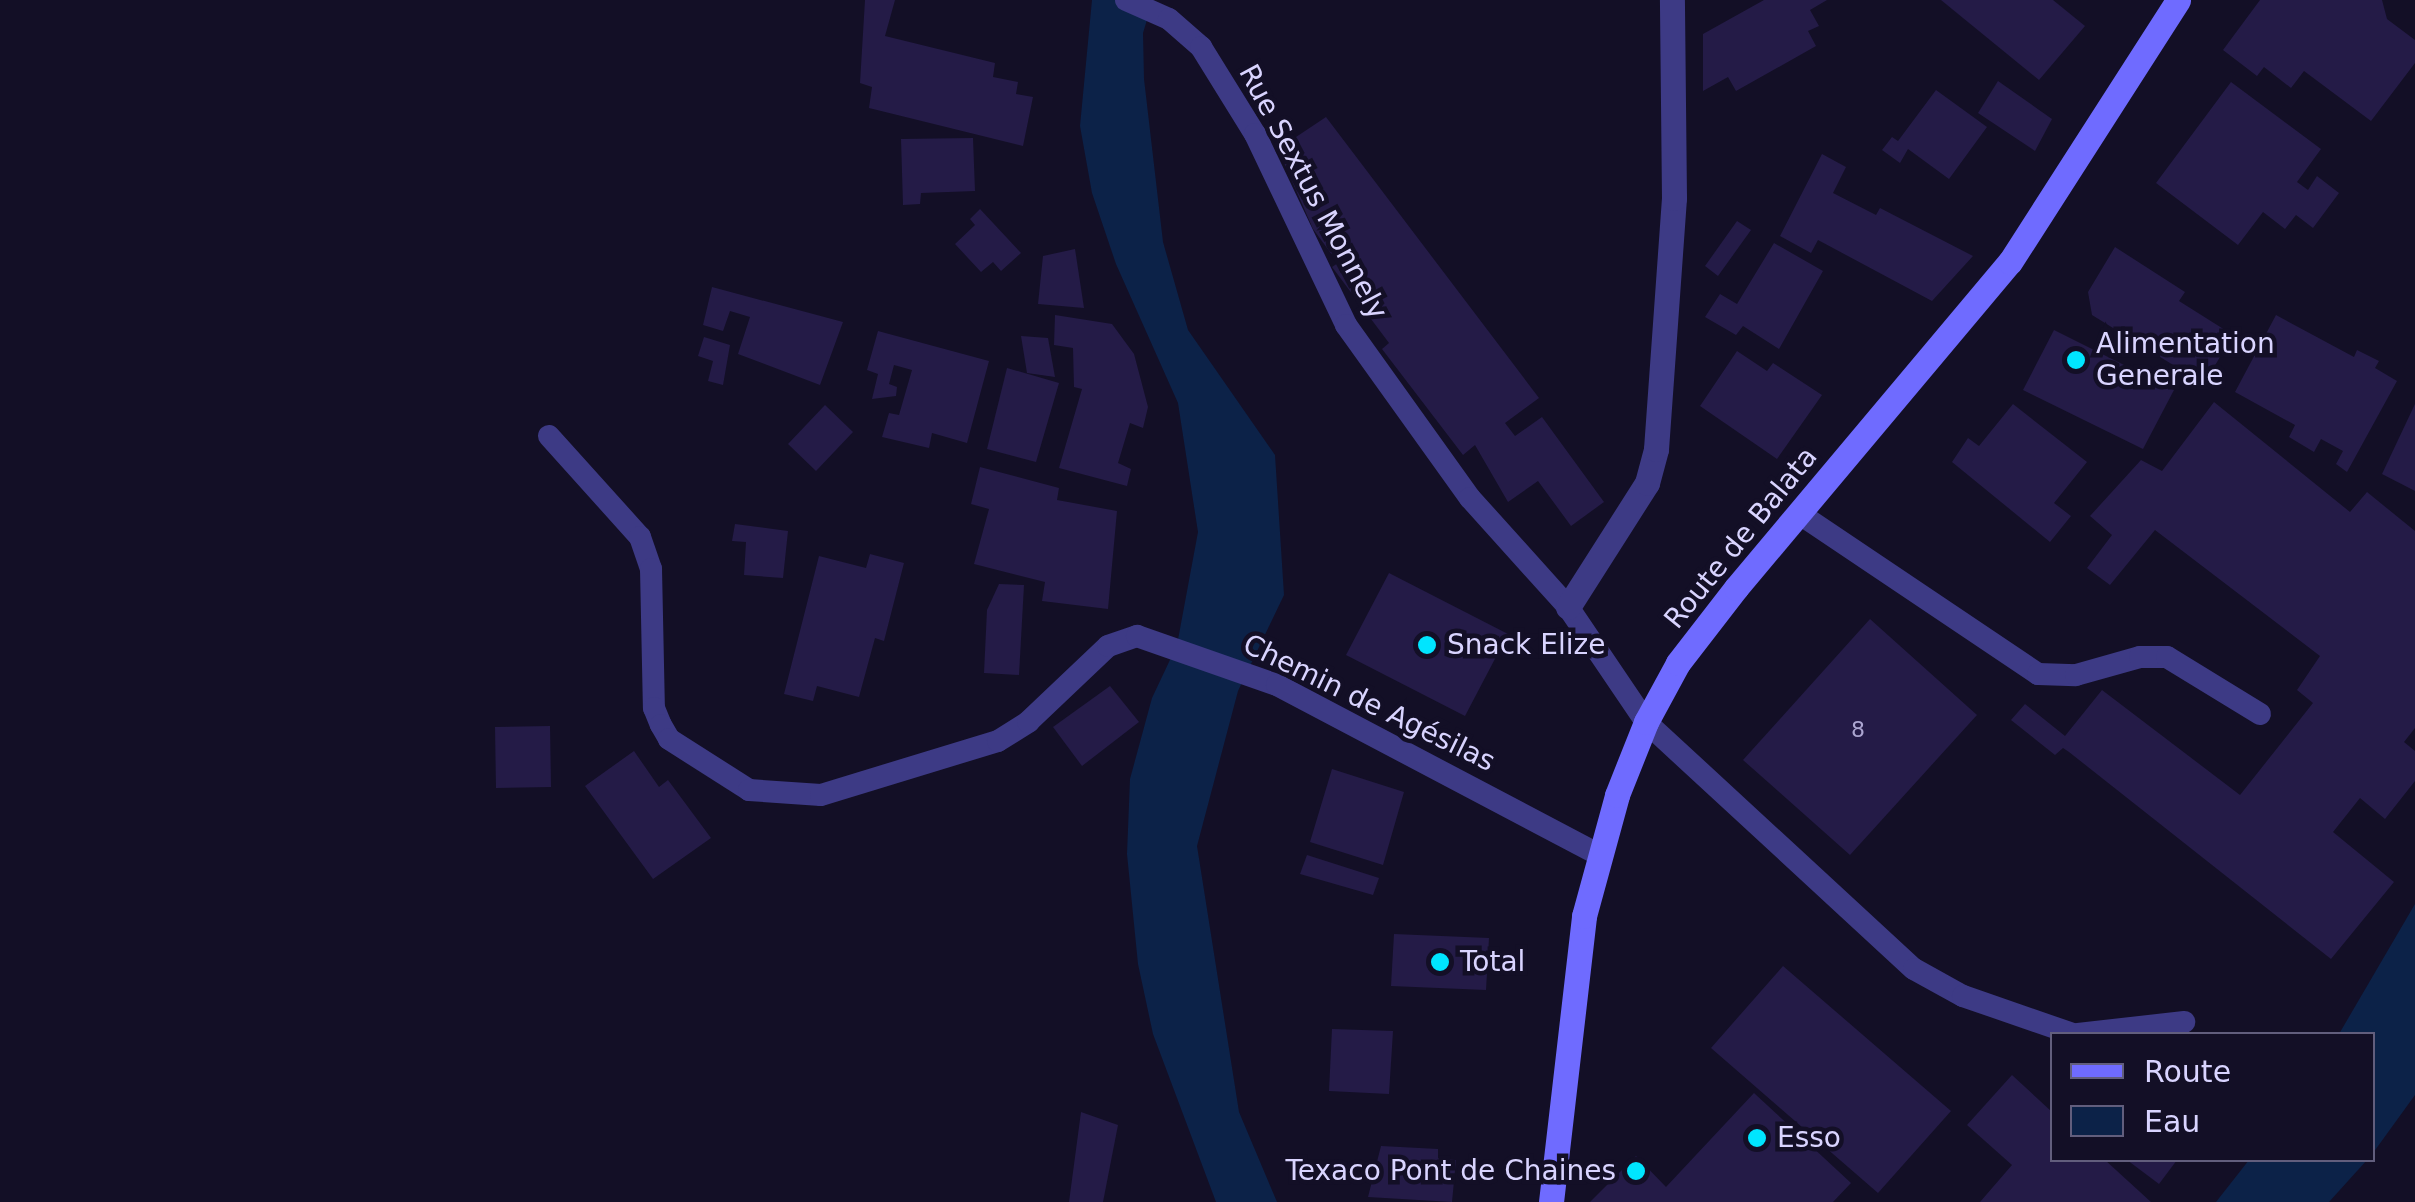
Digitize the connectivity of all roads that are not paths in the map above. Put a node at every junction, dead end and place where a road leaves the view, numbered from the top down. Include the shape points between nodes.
1 (1126, 0) edge
2 (1672, 0) edge
3 (2178, 0) edge
4 (549, 436) dead end
5 (1800, 514) junction
6 (1568, 607) junction
7 (2260, 714) dead end
8 (1646, 722) junction
9 (1599, 855) junction
10 (2184, 1022) dead end
11 (2069, 1032) edge
12 (2093, 1032) edge
13 (1551, 1202) edge

1 - 6 lane, Rue Sextus Monnely via 1169,18 1201,47 1254,134 1346,325 1470,498
2 - 6 street via 1674,198 1656,449 1647,483
3 - 5 main road, Route de Balata via 2010,262
4 - 9 lane, Chemin de Agésilas via 640,537 651,569 654,708 660,724 669,739 749,790 821,794 998,741 1122,637 1166,641 1277,685
5 - 7 lane via 2038,674 2076,675 2140,657 2167,657
5 - 8 main road, Route de Balata via 1678,663
6 - 8 lane, Rue Sextus Monnely
8 - 9 main road, Route de Balata
8 - 11 lane, Rue Sextus Monnely via 1914,970 1963,996
9 - 13 main road, Route de Balata via 1574,984
10 - 12 lane

